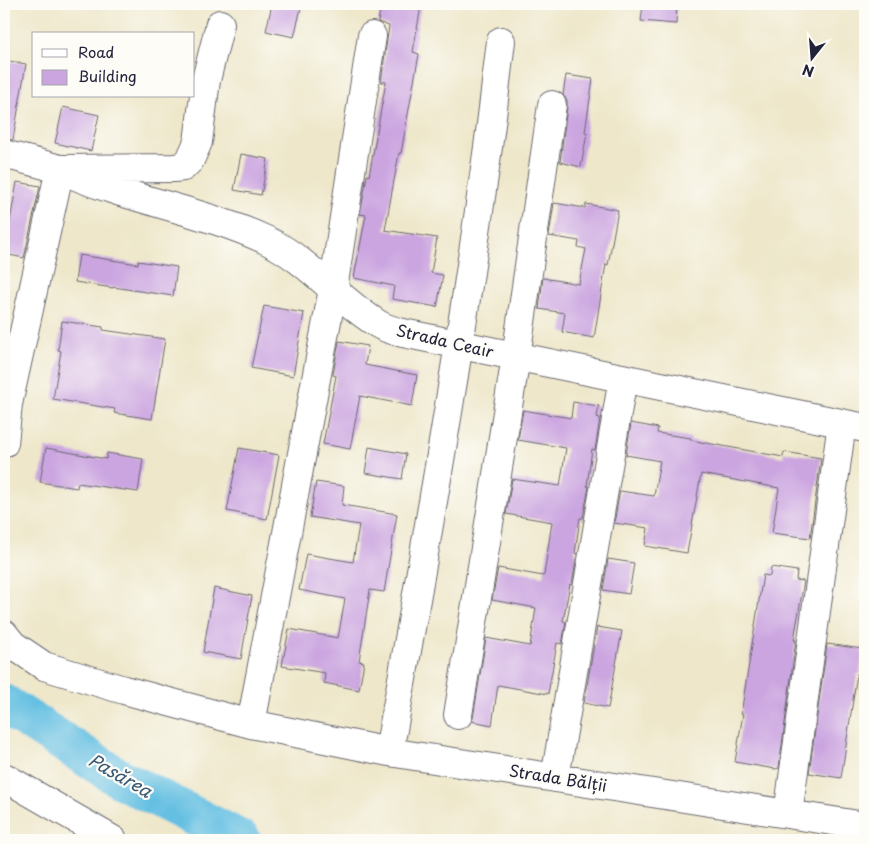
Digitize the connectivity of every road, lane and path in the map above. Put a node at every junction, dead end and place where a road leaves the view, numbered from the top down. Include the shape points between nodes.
1 (220, 24) dead end
2 (372, 36) dead end
3 (500, 41) dead end
4 (552, 105) dead end
5 (4, 154) edge
6 (60, 169) junction
7 (334, 289) junction
8 (458, 345) junction
9 (516, 357) junction
10 (623, 378) junction
11 (854, 426) edge
12 (4, 443) edge
13 (4, 634) edge
14 (458, 715) dead end
15 (251, 724) junction
16 (389, 752) junction
17 (4, 777) edge
18 (555, 778) junction
19 (788, 814) junction
20 (865, 826) edge
21 (113, 840) edge

1 - 6 street via 206,80 198,142 183,167
2 - 7 street
3 - 8 street via 486,161
4 - 9 street
5 - 6 street
6 - 7 street, Strada Ceair via 80,179 267,240
6 - 12 street via 8,404
7 - 8 street, Strada Ceair via 380,326
7 - 15 street
8 - 9 street, Strada Ceair
8 - 16 street
9 - 10 street, Strada Ceair
9 - 14 street
10 - 11 street, Strada Ceair
10 - 18 street
11 - 19 street
13 - 15 street, Strada Bălții via 12,645 44,666
15 - 16 street, Strada Bălții
16 - 18 street, Strada Bălții
17 - 21 street
18 - 19 street, Strada Bălții
19 - 20 street, Strada Bălții

